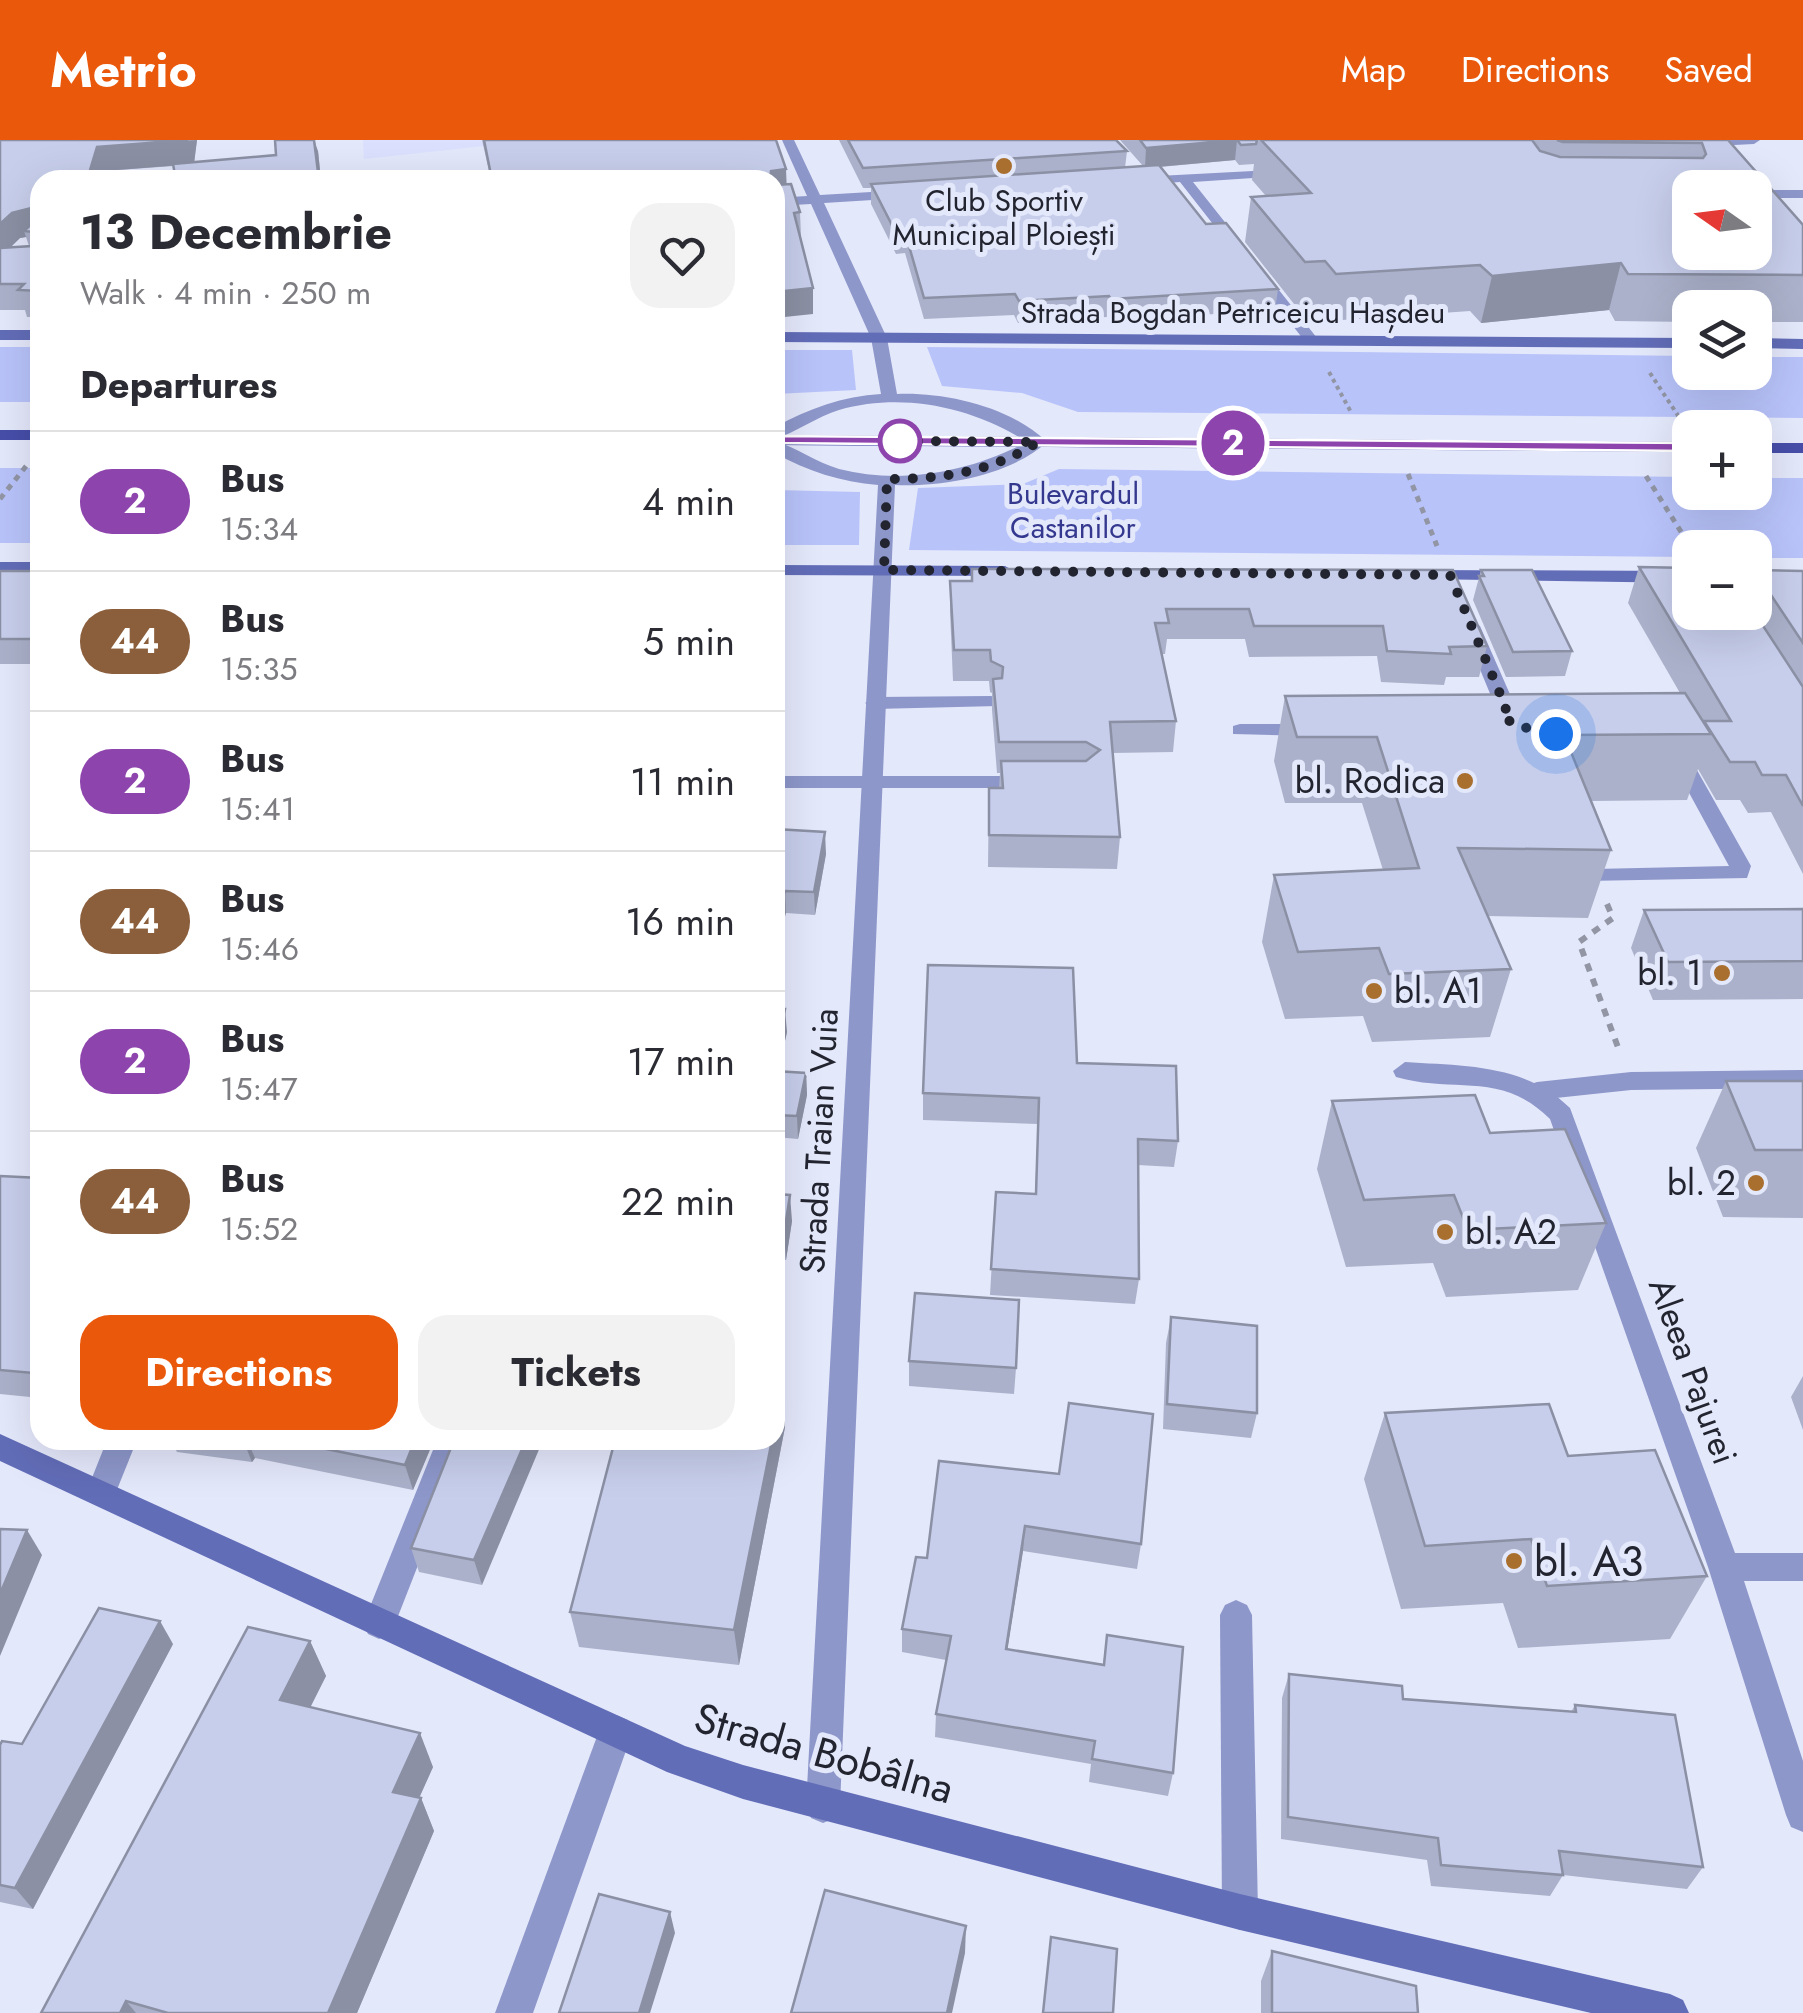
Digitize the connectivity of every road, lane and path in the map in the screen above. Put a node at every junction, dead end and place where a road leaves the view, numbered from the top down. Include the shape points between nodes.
1 (788, 140) edge
2 (1754, 140) edge
3 (1680, 145) edge
4 (1132, 167) edge
5 (1294, 171) edge
6 (1183, 178) junction
7 (1145, 181) junction
8 (1125, 182) edge
9 (915, 193) edge
10 (1772, 194) edge
11 (1803, 194) edge
12 (816, 199) junction
13 (785, 201) edge
14 (0, 334) edge
15 (30, 335) edge
16 (785, 337) edge
17 (879, 338) junction
18 (1312, 341) junction
19 (1631, 342) junction
20 (1672, 343) edge
21 (1772, 343) edge
22 (1803, 344) edge
23 (890, 400) junction
24 (1674, 410) edge
25 (1356, 420) dead end
26 (785, 429) edge
27 (0, 434) edge
28 (30, 435) edge
29 (785, 440) edge
30 (1038, 442) junction
31 (785, 446) edge
32 (1672, 447) edge
33 (1772, 448) edge
34 (1803, 448) edge
35 (30, 461) dead end
36 (1406, 468) dead end
37 (1642, 470) dead end
38 (887, 479) junction
39 (0, 499) edge
40 (1679, 530) edge
41 (0, 567) edge
42 (30, 567) edge
43 (785, 570) edge
44 (884, 570) junction
45 (1020, 571) edge
46 (1410, 575) edge
47 (1672, 578) edge
48 (1456, 592) junction
49 (991, 702) edge
50 (874, 703) junction
51 (1502, 724) edge
52 (1240, 730) dead end
53 (1335, 730) edge
54 (1665, 736) edge
55 (785, 782) edge
56 (870, 782) junction
57 (1063, 782) edge
58 (1594, 876) joint
59 (1405, 1071) dead end
60 (1803, 1079) edge
61 (1631, 1082) junction
62 (1537, 1091) junction
63 (0, 1446) edge
64 (118, 1450) edge
65 (448, 1450) edge
66 (100, 1493) junction
67 (1724, 1567) junction
68 (1803, 1567) edge
69 (1236, 1615) dead end
70 (379, 1624) junction
71 (616, 1731) junction
72 (823, 1806) junction
73 (1803, 1815) edge
74 (1240, 1912) junction
75 (514, 2013) edge
76 (1670, 2013) edge

1 - 12 street
2 - 3 street
4 - 7 street
5 - 6 street
6 - 7 street
6 - 18 street
7 - 8 street
9 - 12 street
10 - 11 street
12 - 13 street
12 - 17 street
14 - 15 street
16 - 17 street, Strada Bogdan Petriceicu Hașdeu
17 - 18 street, Strada Bogdan Petriceicu Hașdeu
17 - 23 street
18 - 19 street, Strada Bogdan Petriceicu Hașdeu
18 - 25 path
19 - 20 street, Strada Bogdan Petriceicu Hașdeu
19 - 24 path
21 - 22 street
23 - 26 street via 833,407
23 - 30 street via 966,406
27 - 28 main road
29 - 30 main road
30 - 32 main road
30 - 38 street via 980,469
31 - 38 street via 815,466
33 - 34 main road
35 - 39 path
36 - 48 path
37 - 40 path
38 - 44 street, Strada Traian Vuia
41 - 42 street
43 - 44 street
44 - 45 street
44 - 50 street, Strada Traian Vuia
46 - 48 street
47 - 48 street
48 - 51 street via 1506,708
49 - 50 street
50 - 56 street, Strada Traian Vuia
52 - 53 street
54 - 58 street via 1739,873
55 - 56 street
56 - 57 street
56 - 72 street, Strada Traian Vuia
58 - 61 path via 1613,918 1579,942
59 - 62 street via 1515,1082
60 - 61 street
61 - 62 street
62 - 67 street, Aleea Pajurei via 1561,1116
63 - 66 street, Strada Bobâlna
64 - 66 street
65 - 70 street
66 - 70 street, Strada Bobâlna
67 - 68 street
67 - 73 street, Aleea Pajurei
69 - 74 street
70 - 71 street, Strada Bobâlna
71 - 72 street, Strada Bobâlna via 679,1760
71 - 75 street
72 - 74 street, Strada Bobâlna
74 - 76 street, Strada Bobâlna

